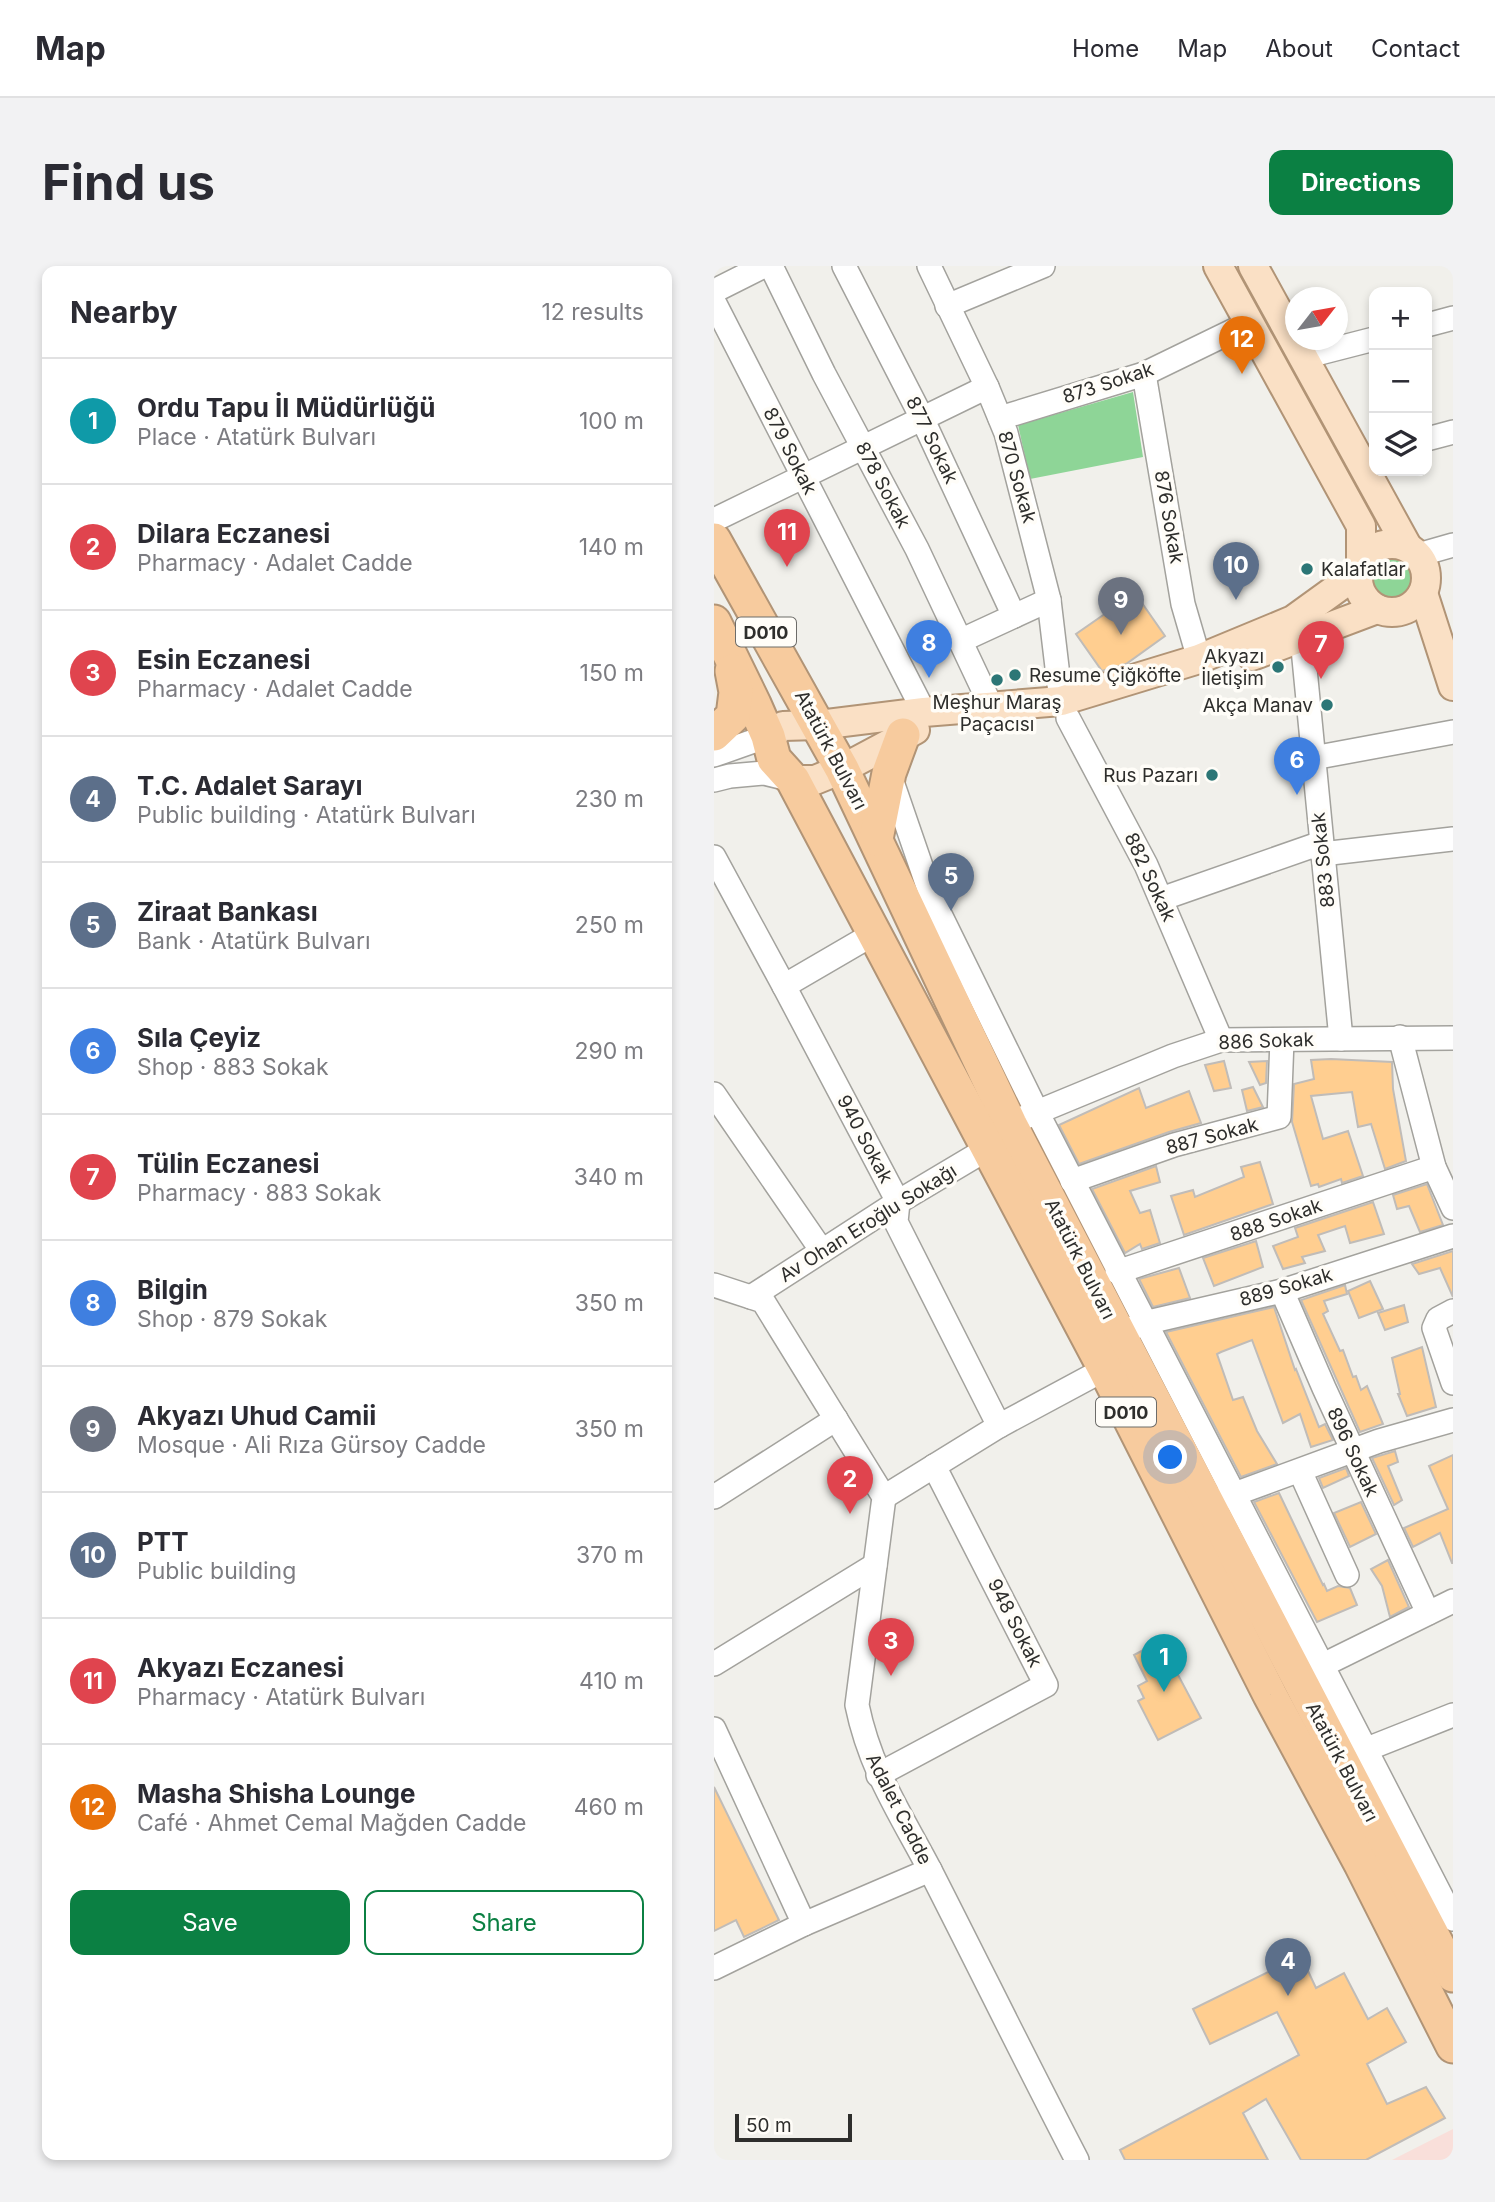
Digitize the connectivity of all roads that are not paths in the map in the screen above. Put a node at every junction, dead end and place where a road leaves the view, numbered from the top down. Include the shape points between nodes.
1 (764, 266) edge
2 (771, 266) edge
3 (844, 266) edge
4 (929, 266) edge
5 (1218, 266) edge
6 (1255, 266) edge
7 (1028, 269) edge
8 (714, 291) edge
9 (714, 302) edge
10 (947, 306) junction
11 (1453, 317) edge
12 (1251, 322) junction
13 (1432, 323) edge
14 (1369, 340) edge
15 (1304, 357) junction
16 (1144, 374) junction
17 (987, 387) junction
18 (922, 418) junction
19 (1000, 418) junction
20 (1453, 432) edge
21 (1432, 438) edge
22 (862, 447) junction
23 (1366, 454) edge
24 (803, 477) junction
25 (714, 520) edge
26 (714, 540) edge
27 (1453, 545) edge
28 (1413, 551) junction
29 (1359, 567) junction
30 (1423, 593) junction
31 (1049, 600) junction
32 (1377, 609) junction
33 (1014, 616) junction
34 (721, 637) edge
35 (1302, 638) junction
36 (961, 642) junction
37 (1447, 647) edge
38 (1199, 659) junction
39 (1453, 686) edge
40 (991, 706) junction
41 (1064, 710) junction
42 (913, 723) junction
43 (819, 725) junction
44 (1453, 732) edge
45 (714, 734) edge
46 (768, 736) junction
47 (714, 755) edge
48 (1313, 758) junction
49 (842, 769) junction
50 (888, 773) junction
51 (714, 780) edge
52 (793, 780) junction
53 (876, 839) junction
54 (1453, 839) edge
55 (1322, 848) junction
56 (714, 858) edge
57 (1161, 899) junction
58 (875, 933) junction
59 (784, 986) junction
60 (1400, 1037) junction
61 (1453, 1038) edge
62 (1342, 1039) junction
63 (1221, 1040) junction
64 (1282, 1040) junction
65 (714, 1094) edge
66 (1023, 1118) junction
67 (986, 1149) junction
68 (1434, 1167) junction
69 (1072, 1181) junction
70 (898, 1202) junction
71 (1453, 1208) edge
72 (1453, 1236) edge
73 (822, 1251) junction
74 (1117, 1272) junction
75 (714, 1285) edge
76 (1282, 1291) junction
77 (751, 1297) junction
78 (1453, 1311) edge
79 (1132, 1329) junction
80 (1105, 1369) junction
81 (1453, 1383) edge
82 (836, 1419) junction
83 (1453, 1420) edge
84 (999, 1426) junction
85 (1353, 1451) junction
86 (934, 1466) junction
87 (1300, 1471) junction
88 (718, 1486) edge
89 (884, 1497) junction
90 (1221, 1499) junction
91 (875, 1565) junction
92 (1347, 1575) dead end
93 (1453, 1601) edge
94 (1427, 1613) junction
95 (714, 1664) edge
96 (1310, 1671) junction
97 (1453, 1714) edge
98 (714, 1729) edge
99 (1353, 1755) junction
100 (878, 1775) junction
101 (930, 1870) junction
102 (1453, 1919) edge
103 (804, 1924) junction
104 (1451, 1964) edge
105 (714, 1968) edge
106 (1453, 2046) edge
107 (1077, 2160) edge

1 - 8 street
2 - 22 street, 878 Sokak
3 - 18 street, 877 Sokak
4 - 10 street, 870 Sokak
5 - 12 main road
6 - 15 main road
7 - 10 street
9 - 24 street, 879 Sokak
10 - 17 street, 870 Sokak
11 - 13 street
12 - 16 street, 873 Sokak
12 - 29 main road via 1361,526
14 - 15 street
15 - 23 main road
16 - 19 street, 873 Sokak
16 - 38 street, 876 Sokak via 1183,604
17 - 18 street
17 - 19 street, 870 Sokak
18 - 22 street
18 - 33 street, 877 Sokak
19 - 31 street, 870 Sokak
20 - 21 street
22 - 24 street
22 - 36 street, 878 Sokak
23 - 28 main road
24 - 25 street
24 - 42 street, 879 Sokak
26 - 43 highway, Atatürk Bulvarı / D010
27 - 28 street
28 - 29 main road via 1386,543 1376,547
28 - 30 main road via 1427,573
29 - 32 main road via 1362,594
29 - 38 main road via 1293,620
30 - 32 main road via 1408,608
30 - 37 main road
31 - 33 street
31 - 41 street, 870 Sokak
32 - 35 main road
33 - 36 street
34 - 45 highway via 736,692 733,716
34 - 46 highway, Atatürk Bulvarı / D010
35 - 41 main road
35 - 48 street, 883 Sokak
36 - 40 street, 878 Sokak
37 - 39 main road
38 - 41 main road
40 - 41 main road
40 - 42 main road
41 - 42 main road
41 - 57 street, 882 Sokak
42 - 43 main road
42 - 49 main road
42 - 50 highway
43 - 46 main road via 783,726
43 - 49 highway, Atatürk Bulvarı / D010
44 - 48 street
46 - 47 street
46 - 52 highway, Atatürk Bulvarı / D010 via 774,759
48 - 55 street, 883 Sokak
49 - 52 main road via 815,780
49 - 53 highway, Atatürk Bulvarı / D010
50 - 53 highway
50 - 66 street via 932,898
51 - 52 street via 764,773
52 - 58 highway, Atatürk Bulvarı / D010
53 - 66 highway, Atatürk Bulvarı / D010
54 - 55 street
55 - 57 street
55 - 62 street, 883 Sokak
56 - 59 street, 940 Sokak
57 - 63 street, 882 Sokak
58 - 59 street
58 - 67 highway, Atatürk Bulvarı / D010
59 - 70 street, 940 Sokak
60 - 61 street, 886 Sokak
60 - 62 street, 886 Sokak
60 - 68 street
62 - 64 street, 886 Sokak
63 - 64 street, 886 Sokak
63 - 66 street, 886 Sokak
64 - 69 street, 887 Sokak via 1279,1117 1174,1145
65 - 73 street
66 - 69 street
66 - 79 highway, Atatürk Bulvarı / D010
67 - 70 street, Av Ohan Eroğlu Sokağı
67 - 80 highway, Atatürk Bulvarı / D010
68 - 71 street
68 - 74 street, 888 Sokak
69 - 74 street
70 - 73 street, Av Ohan Eroğlu Sokağı
70 - 84 street, 940 Sokak via 896,1222
72 - 76 street, 889 Sokak
73 - 77 street, Av Ohan Eroğlu Sokağı
74 - 79 street
75 - 77 street
76 - 79 street, 889 Sokak
76 - 85 street, 896 Sokak
77 - 82 street via 762,1301
78 - 81 street via 1438,1319 1434,1328
79 - 90 highway, Atatürk Bulvarı / D010
80 - 84 street
80 - 106 highway, Atatürk Bulvarı / D010
82 - 88 street
82 - 89 street
83 - 85 street
84 - 86 street
85 - 87 street
85 - 94 street, 896 Sokak
86 - 89 street
86 - 100 street, 948 Sokak via 1046,1685
87 - 90 street
87 - 92 street
89 - 91 street, Adalet Cadde
90 - 96 highway, Atatürk Bulvarı / D010
91 - 95 street
91 - 100 street, Adalet Cadde via 858,1705
93 - 94 street
94 - 96 street
96 - 99 highway, Atatürk Bulvarı / D010
97 - 99 street
98 - 103 street
99 - 102 street
99 - 104 highway, Atatürk Bulvarı / D010
100 - 101 street, Adalet Cadde
101 - 103 street
101 - 107 street, Adalet Cadde
103 - 105 street

